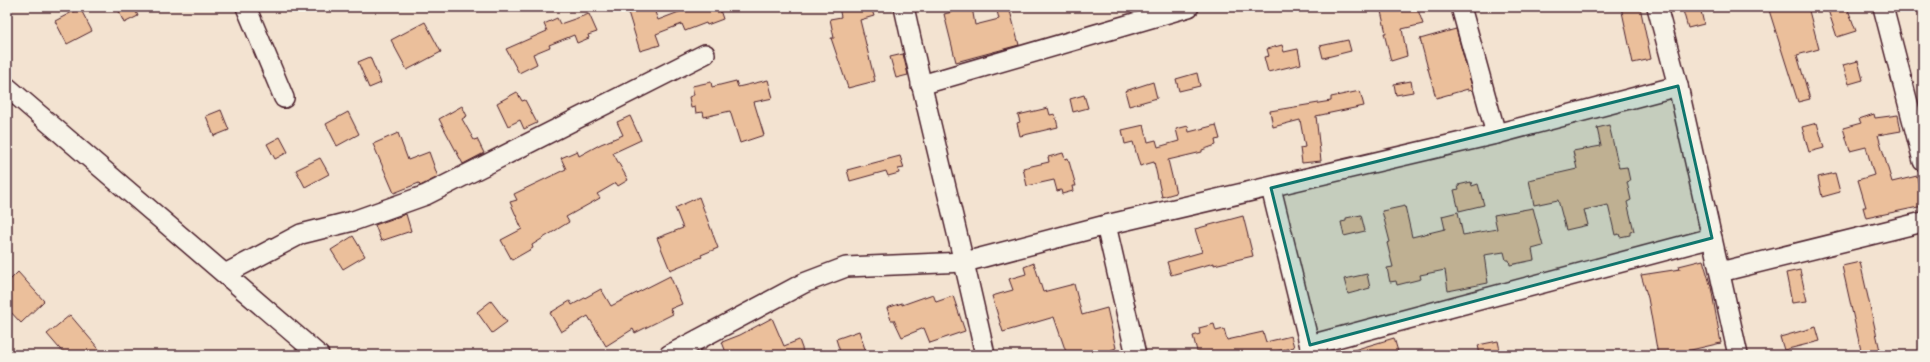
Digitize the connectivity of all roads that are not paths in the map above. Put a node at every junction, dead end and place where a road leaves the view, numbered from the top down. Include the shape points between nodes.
1 (246, 7) edge
2 (904, 7) edge
3 (1189, 7) edge
4 (1461, 7) edge
5 (1657, 7) edge
6 (1883, 7) edge
7 (705, 54) dead end
8 (921, 85) junction
9 (1678, 86) junction
10 (7, 87) edge
11 (284, 98) dead end
12 (1496, 134) junction
13 (1923, 161) edge
14 (1271, 188) junction
15 (1923, 222) edge
16 (1106, 225) junction
17 (1712, 238) junction
18 (965, 262) junction
19 (1720, 272) junction
20 (225, 274) junction
21 (1311, 350) edge
22 (319, 355) edge
23 (668, 355) edge
24 (985, 355) edge
25 (1136, 355) edge
26 (1738, 355) edge

1 - 11 street
2 - 8 street
3 - 8 street
4 - 12 street
5 - 9 street
6 - 13 street
7 - 20 street via 426,195 353,220 301,234
8 - 18 street
9 - 12 street
9 - 17 street
10 - 20 street
12 - 14 street
14 - 16 street
14 - 21 street
15 - 19 street
16 - 18 street
16 - 25 street
17 - 19 street
17 - 21 street
18 - 23 street via 846,267 804,283
18 - 24 street
19 - 26 street
20 - 22 street

